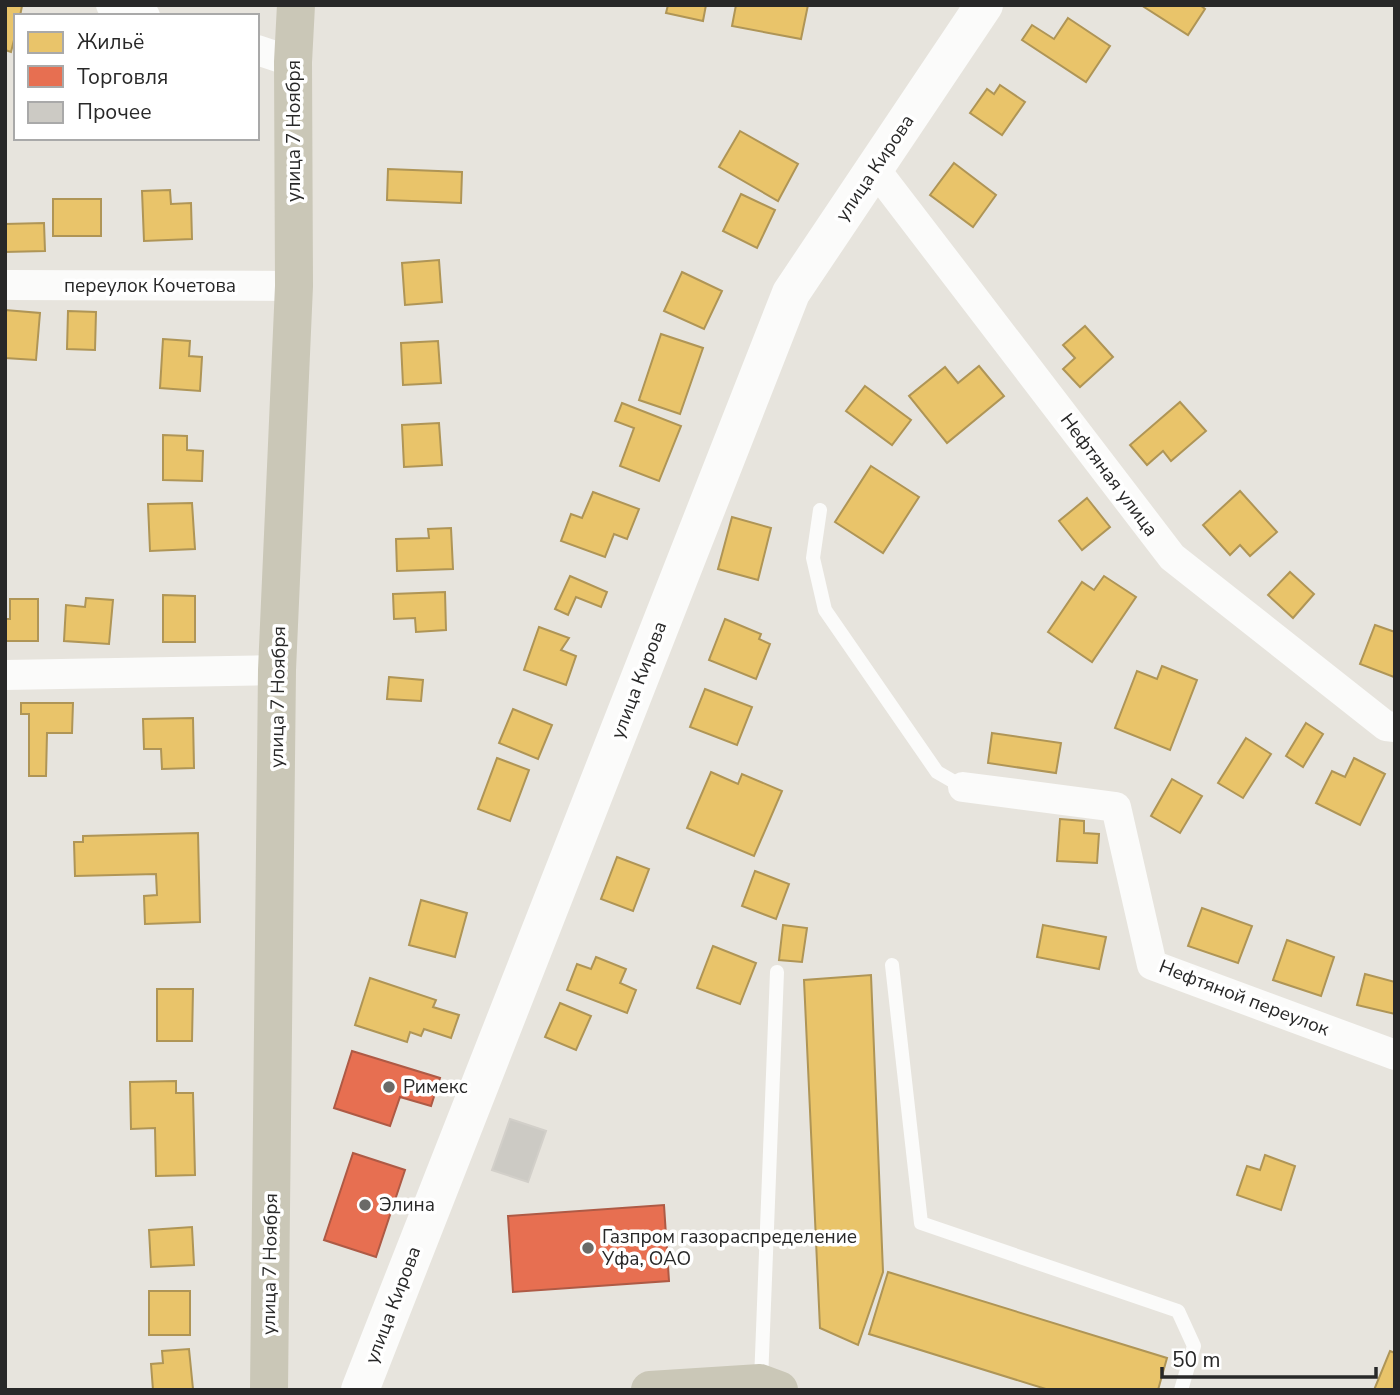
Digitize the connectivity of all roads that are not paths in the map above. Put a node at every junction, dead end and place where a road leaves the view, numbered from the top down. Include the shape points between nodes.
1 (111, 5) edge
2 (296, 5) edge
3 (984, 5) edge
4 (139, 14) edge
5 (259, 51) edge
6 (293, 62) junction
7 (874, 169) junction
8 (5, 285) edge
9 (294, 286) junction
10 (820, 510) dead end
11 (277, 670) junction
12 (5, 675) edge
13 (1395, 727) edge
14 (963, 787) joint
15 (892, 965) dead end
16 (777, 972) dead end
17 (1395, 1055) edge
18 (770, 1386) edge
19 (269, 1390) edge
20 (360, 1390) edge
21 (650, 1390) edge
22 (1181, 1390) edge

1 - 4 street
2 - 6 main road, улица 7 Ноября
3 - 7 street, улица Кирова
5 - 6 street
6 - 9 main road, улица 7 Ноября
7 - 13 street, Нефтяная улица via 1172,557 1386,726
7 - 20 street, улица Кирова via 791,293
8 - 9 street, переулок Кочетова
9 - 11 main road, улица 7 Ноября
10 - 14 lane via 813,558 825,610 937,772
11 - 12 street
11 - 19 main road, улица 7 Ноября
14 - 17 street, Нефтяной переулок via 1116,807 1152,965
15 - 22 lane via 921,1223 1178,1311 1194,1346
16 - 18 lane
18 - 21 main road

